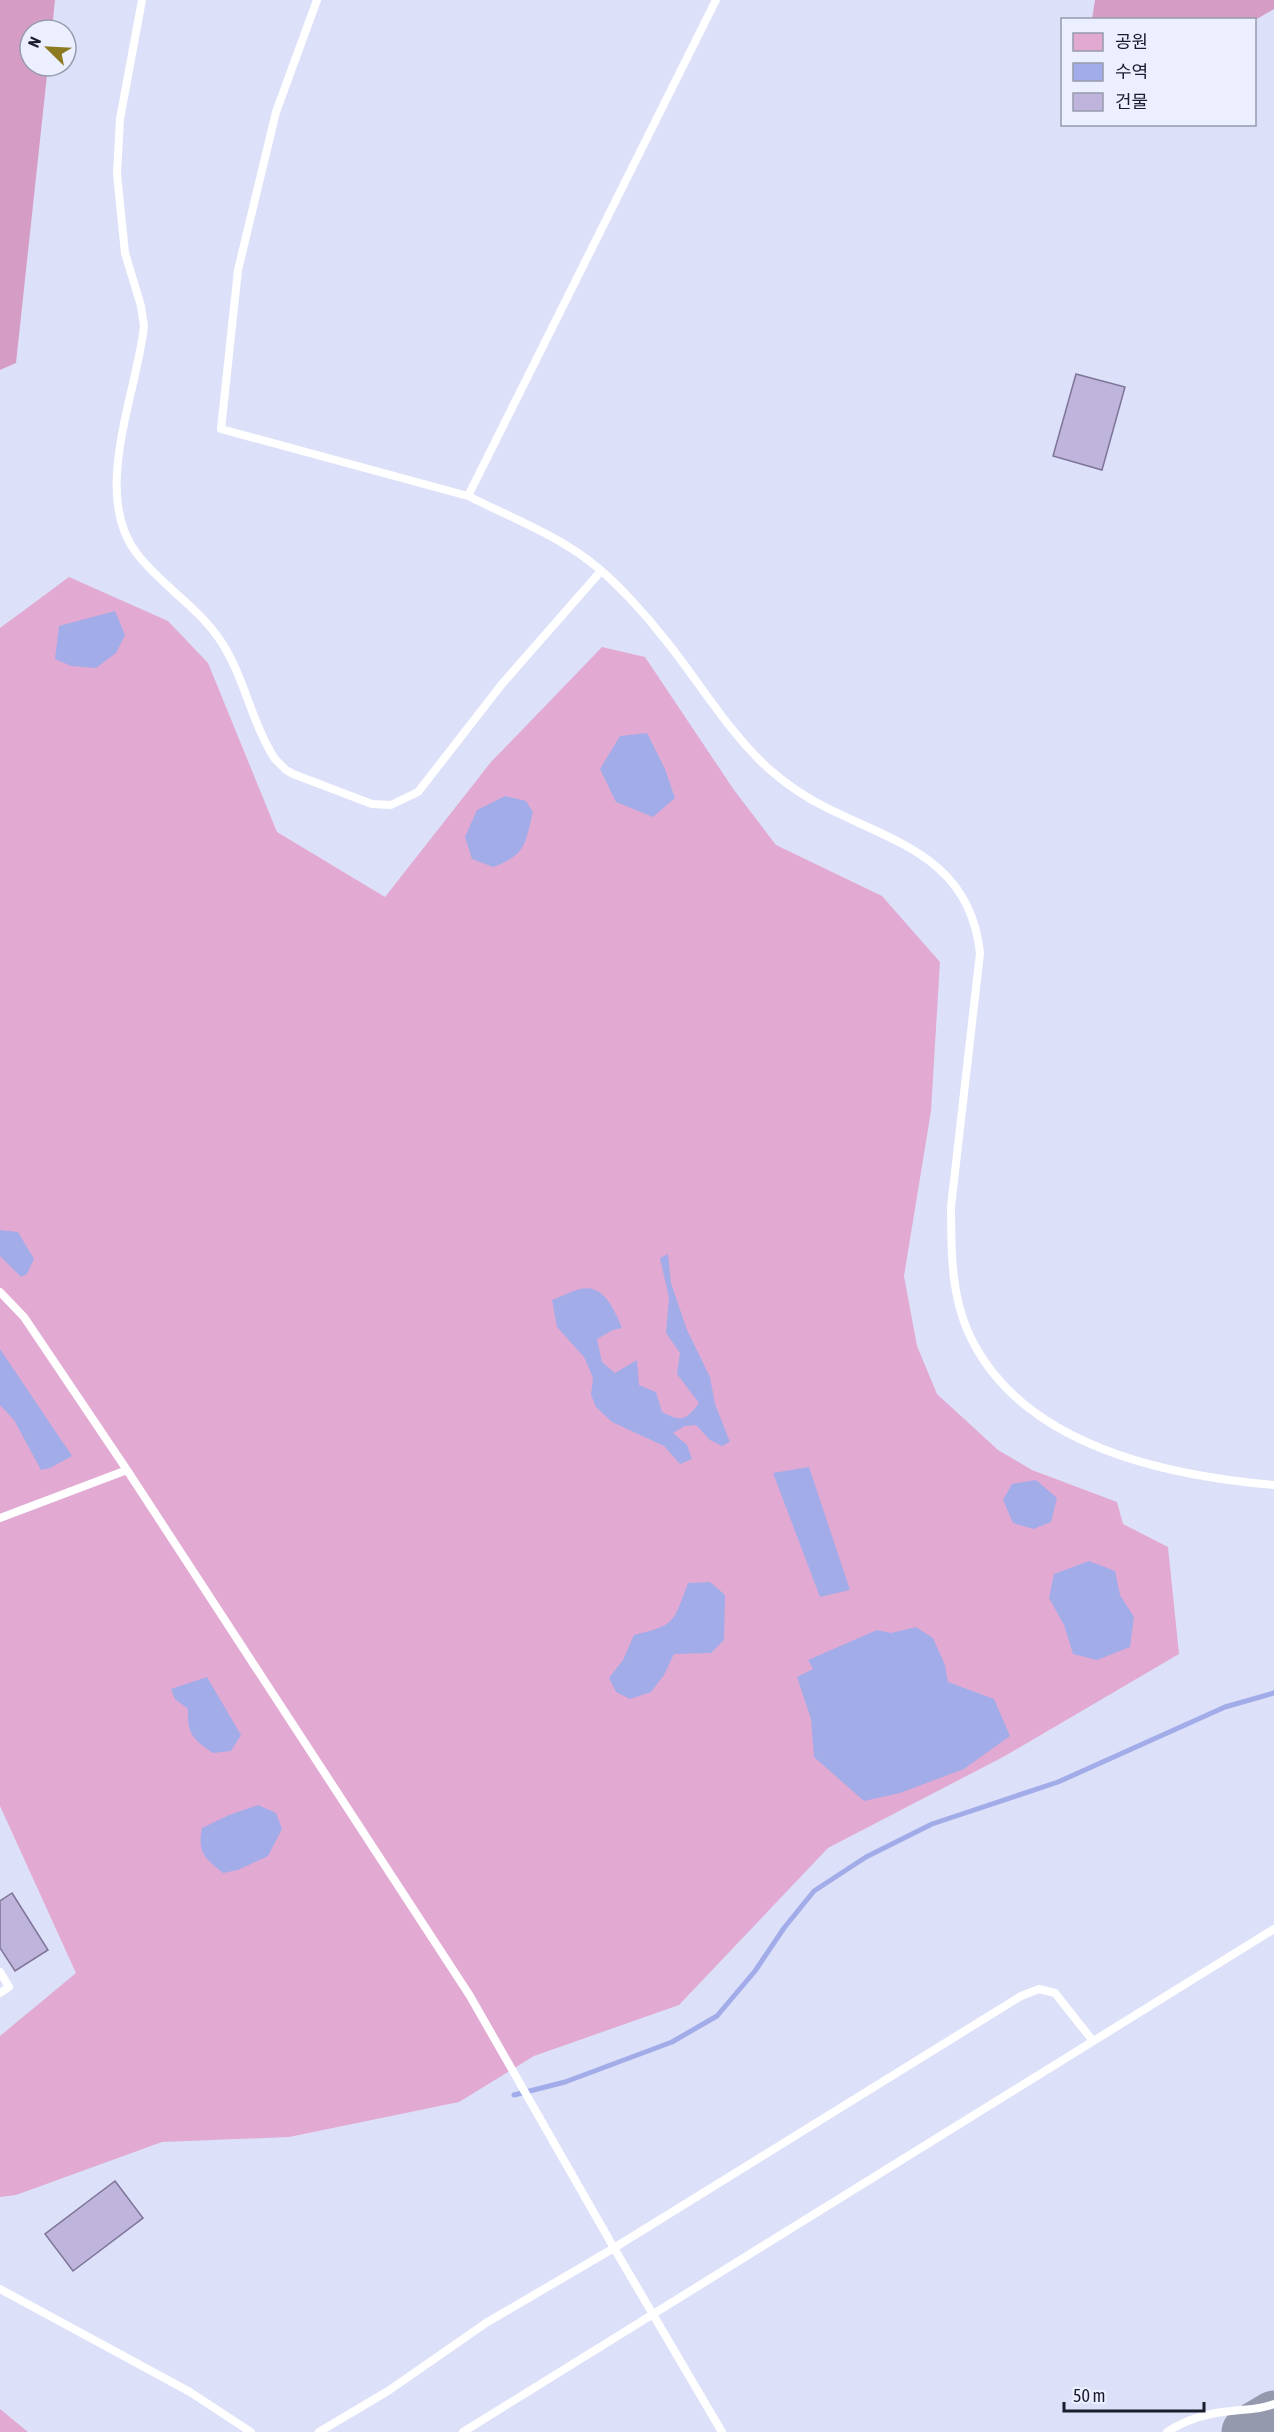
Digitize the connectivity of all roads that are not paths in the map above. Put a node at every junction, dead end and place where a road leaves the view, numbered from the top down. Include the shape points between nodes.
1 (142, 0) edge
2 (317, 0) edge
3 (716, 0) edge
4 (468, 496) junction
5 (601, 571) junction
6 (0, 1292) edge
7 (127, 1470) junction
8 (1274, 1485) edge
9 (0, 1518) edge
10 (1274, 1929) edge
11 (0, 1972) edge
12 (0, 1993) edge
13 (1093, 2041) junction
14 (614, 2248) junction
15 (0, 2289) edge
16 (653, 2314) junction
17 (1274, 2404) edge
18 (251, 2432) edge
19 (319, 2432) edge
20 (463, 2432) edge
21 (722, 2432) edge
22 (1167, 2432) edge

1 - 5 lane via 120,119 117,174 125,253 144,326 118,462 118,509 122,527 138,556 204,619 224,646 275,759 293,774 372,804 391,805 410,797
2 - 4 lane via 276,112 238,270 221,429
3 - 4 lane
4 - 5 lane via 548,536
5 - 8 lane via 666,640 767,767 823,807 909,848 950,878 962,893 978,933 980,953 952,1197 951,1249 961,1311 973,1344 993,1373 1034,1413 1103,1449 1205,1478
6 - 7 lane via 24,1317
7 - 9 lane
7 - 14 lane via 470,1996
10 - 13 lane
11 - 12 lane via 9,1987
13 - 14 lane via 1055,1993 1039,1989 1022,1996
13 - 16 lane
14 - 16 lane
14 - 19 lane via 486,2323 388,2391
15 - 18 lane via 189,2392
16 - 20 lane
16 - 21 lane
17 - 22 lane via 1204,2415

